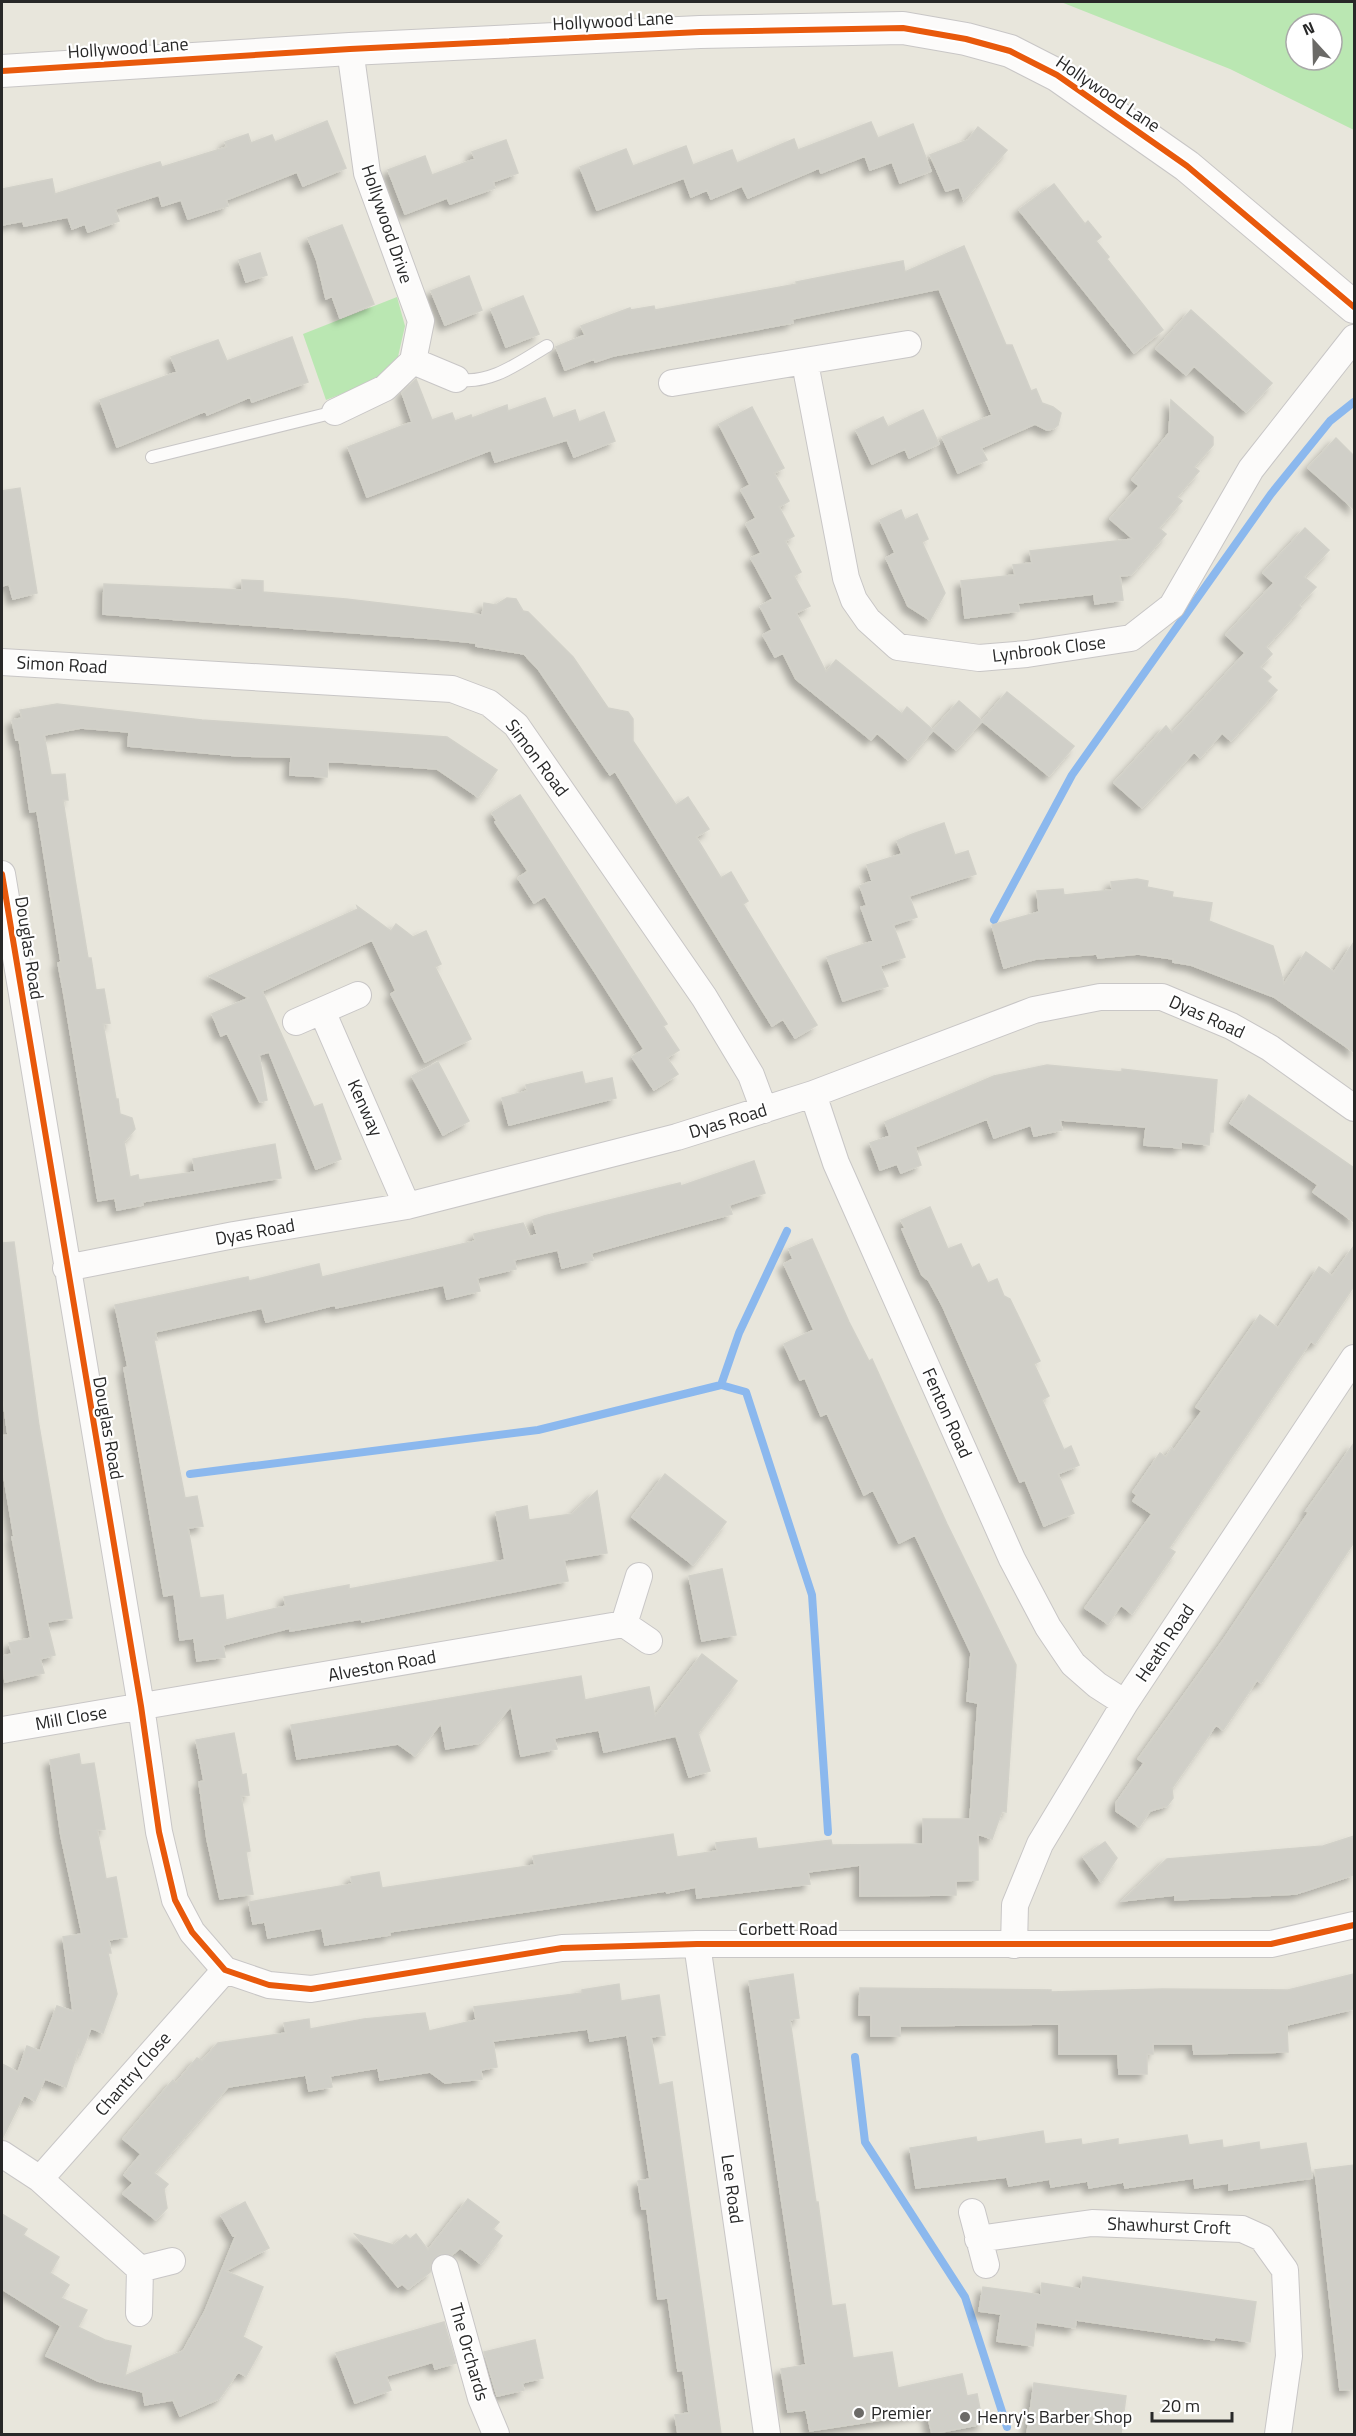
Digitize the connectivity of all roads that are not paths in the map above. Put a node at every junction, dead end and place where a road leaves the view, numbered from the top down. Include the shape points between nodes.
1 (350, 49) junction
2 (2, 71) edge
3 (1354, 307) edge
4 (1354, 338) edge
5 (908, 344) dead end
6 (547, 346) dead end
7 (413, 361) junction
8 (805, 363) junction
9 (456, 379) joint
10 (672, 382) dead end
11 (335, 412) joint
12 (152, 457) dead end
13 (2, 662) edge
14 (2, 874) edge
15 (358, 995) dead end
16 (322, 1011) junction
17 (296, 1022) dead end
18 (813, 1094) junction
19 (1354, 1108) edge
20 (764, 1110) junction
21 (407, 1206) junction
22 (66, 1268) junction
23 (1354, 1358) edge
24 (639, 1576) dead end
25 (624, 1624) junction
26 (649, 1641) dead end
27 (1125, 1703) junction
28 (141, 1706) junction
29 (2, 1730) edge
30 (1354, 1924) edge
31 (697, 1944) junction
32 (1014, 1945) junction
33 (225, 1970) junction
34 (2, 2154) edge
35 (40, 2179) junction
36 (972, 2212) dead end
37 (978, 2239) junction
38 (172, 2261) dead end
39 (986, 2265) dead end
40 (445, 2268) dead end
41 (140, 2269) junction
42 (139, 2313) dead end
43 (496, 2434) edge
44 (767, 2434) edge
45 (1278, 2434) edge

1 - 2 street, Hollywood Lane
1 - 3 street, Hollywood Lane via 700,32 891,28 966,39 1010,51 1057,75 1187,166
1 - 7 street, Hollywood Drive via 367,173 421,321
4 - 8 street, Lynbrook Close via 1251,469 1172,606 1131,638 979,658 898,647 868,620 854,600 846,578
5 - 8 street
6 - 9 lane via 477,381
7 - 9 street
7 - 11 street via 385,388
8 - 10 street
11 - 12 lane
13 - 20 street, Simon Road via 452,689 489,703 516,725 704,997 751,1075
14 - 22 street, Douglas Road
15 - 16 street
16 - 17 street
16 - 21 street, Kenway
18 - 19 street, Dyas Road via 1034,1010 1100,997 1162,997 1231,1026 1270,1048
18 - 20 street, Dyas Road
18 - 27 street, Fenton Road via 836,1162 1012,1559 1066,1655 1097,1685
20 - 21 street, Dyas Road via 677,1137
21 - 22 street, Dyas Road
22 - 28 street, Douglas Road
23 - 27 street, Heath Road
24 - 25 street
25 - 26 street
25 - 28 street, Alveston Road
27 - 32 street, Heath Road via 1040,1844 1015,1905
28 - 29 street, Mill Close
28 - 33 street, Douglas Road via 159,1832 174,1900 192,1932
30 - 32 street, Corbett Road via 1272,1944
31 - 32 street, Corbett Road
31 - 33 street, Corbett Road via 562,1948 311,1989 269,1984
31 - 44 street, Lee Road
33 - 35 street, Chantry Close
34 - 35 street
35 - 41 street
36 - 37 street
37 - 39 street
37 - 45 street, Shawhurst Croft via 1092,2223 1242,2229 1262,2238 1285,2271 1289,2311 1289,2355
38 - 41 street
40 - 43 street, The Orchards via 481,2398
41 - 42 street

